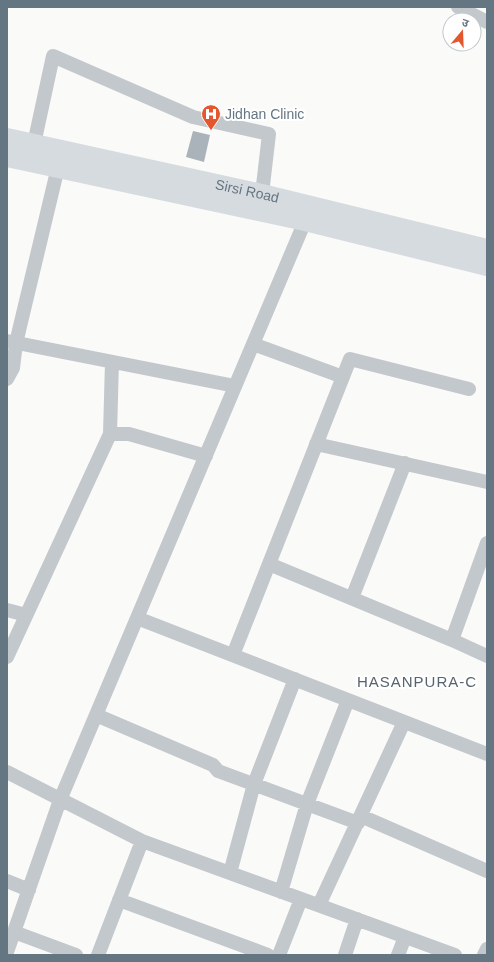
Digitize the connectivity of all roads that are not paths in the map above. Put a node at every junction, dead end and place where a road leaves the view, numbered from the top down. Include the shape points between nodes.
1 (458, 7) edge
2 (487, 22) edge
3 (7, 138) edge
4 (34, 144) junction
5 (7, 157) edge
6 (60, 159) junction
7 (262, 194) junction
8 (308, 213) junction
9 (487, 249) edge
10 (487, 266) edge
11 (12, 342) edge
12 (254, 344) junction
13 (112, 362) junction
14 (343, 377) junction
15 (7, 379) edge
16 (235, 386) junction
17 (469, 389) dead end
18 (110, 434) junction
19 (316, 444) junction
20 (206, 456) junction
21 (405, 464) junction
22 (487, 482) edge
23 (487, 543) edge
24 (269, 564) junction
25 (352, 598) junction
26 (7, 610) edge
27 (26, 616) junction
28 (137, 618) junction
29 (452, 640) junction
30 (233, 655) junction
31 (487, 656) edge
32 (7, 657) edge
33 (295, 679) junction
34 (348, 700) junction
35 (96, 715) junction
36 (404, 722) junction
37 (487, 753) edge
38 (7, 772) edge
39 (254, 784) junction
40 (60, 800) junction
41 (307, 804) junction
42 (359, 819) junction
43 (142, 841) junction
44 (487, 871) edge
45 (230, 873) junction
46 (7, 881) edge
47 (29, 890) junction
48 (281, 892) junction
49 (301, 899) junction
50 (119, 900) junction
51 (319, 905) junction
52 (357, 919) junction
53 (14, 932) junction
54 (405, 937) junction
55 (487, 949) edge
56 (7, 952) edge
57 (101, 954) edge
58 (76, 955) edge
59 (268, 955) edge
60 (280, 955) edge
61 (344, 955) edge
62 (398, 955) edge
63 (455, 955) edge
64 (484, 955) edge

1 - 2 street
3 - 4 street, Sirsi Road
4 - 6 street, Sirsi Road
4 - 7 street via 53,56 193,117 269,134
5 - 6 street, Sirsi Road
6 - 7 street, Sirsi Road
6 - 8 street, Sirsi Road
6 - 11 street
7 - 8 street, Sirsi Road
8 - 9 street, Sirsi Road
8 - 10 street, Sirsi Road
8 - 12 street
11 - 13 street
11 - 15 street via 13,368
12 - 14 street
12 - 16 street
13 - 16 street
13 - 18 street
14 - 17 street via 350,359
14 - 19 street
16 - 20 street
18 - 20 street via 128,434
18 - 27 street
19 - 21 street
19 - 24 street
20 - 28 street
21 - 22 street
21 - 25 street
23 - 29 street
24 - 25 street
24 - 30 street
25 - 29 street
26 - 27 street
27 - 32 street
28 - 30 street
28 - 35 street
29 - 31 street
30 - 33 street
33 - 34 street
33 - 39 street
34 - 36 street
34 - 41 street
35 - 39 street via 212,765 218,771
35 - 40 street
36 - 37 street
36 - 42 street
38 - 40 street
39 - 41 street
39 - 45 street
40 - 43 street
40 - 47 street
41 - 42 street
41 - 48 street
42 - 44 street
42 - 51 street
43 - 45 street
43 - 50 street
45 - 48 street
46 - 47 street
47 - 53 street
48 - 49 street
49 - 51 street
49 - 60 street
50 - 57 street
50 - 59 street
51 - 52 street
52 - 54 street
52 - 61 street
53 - 56 street
53 - 58 street
54 - 62 street
54 - 63 street
55 - 64 street

